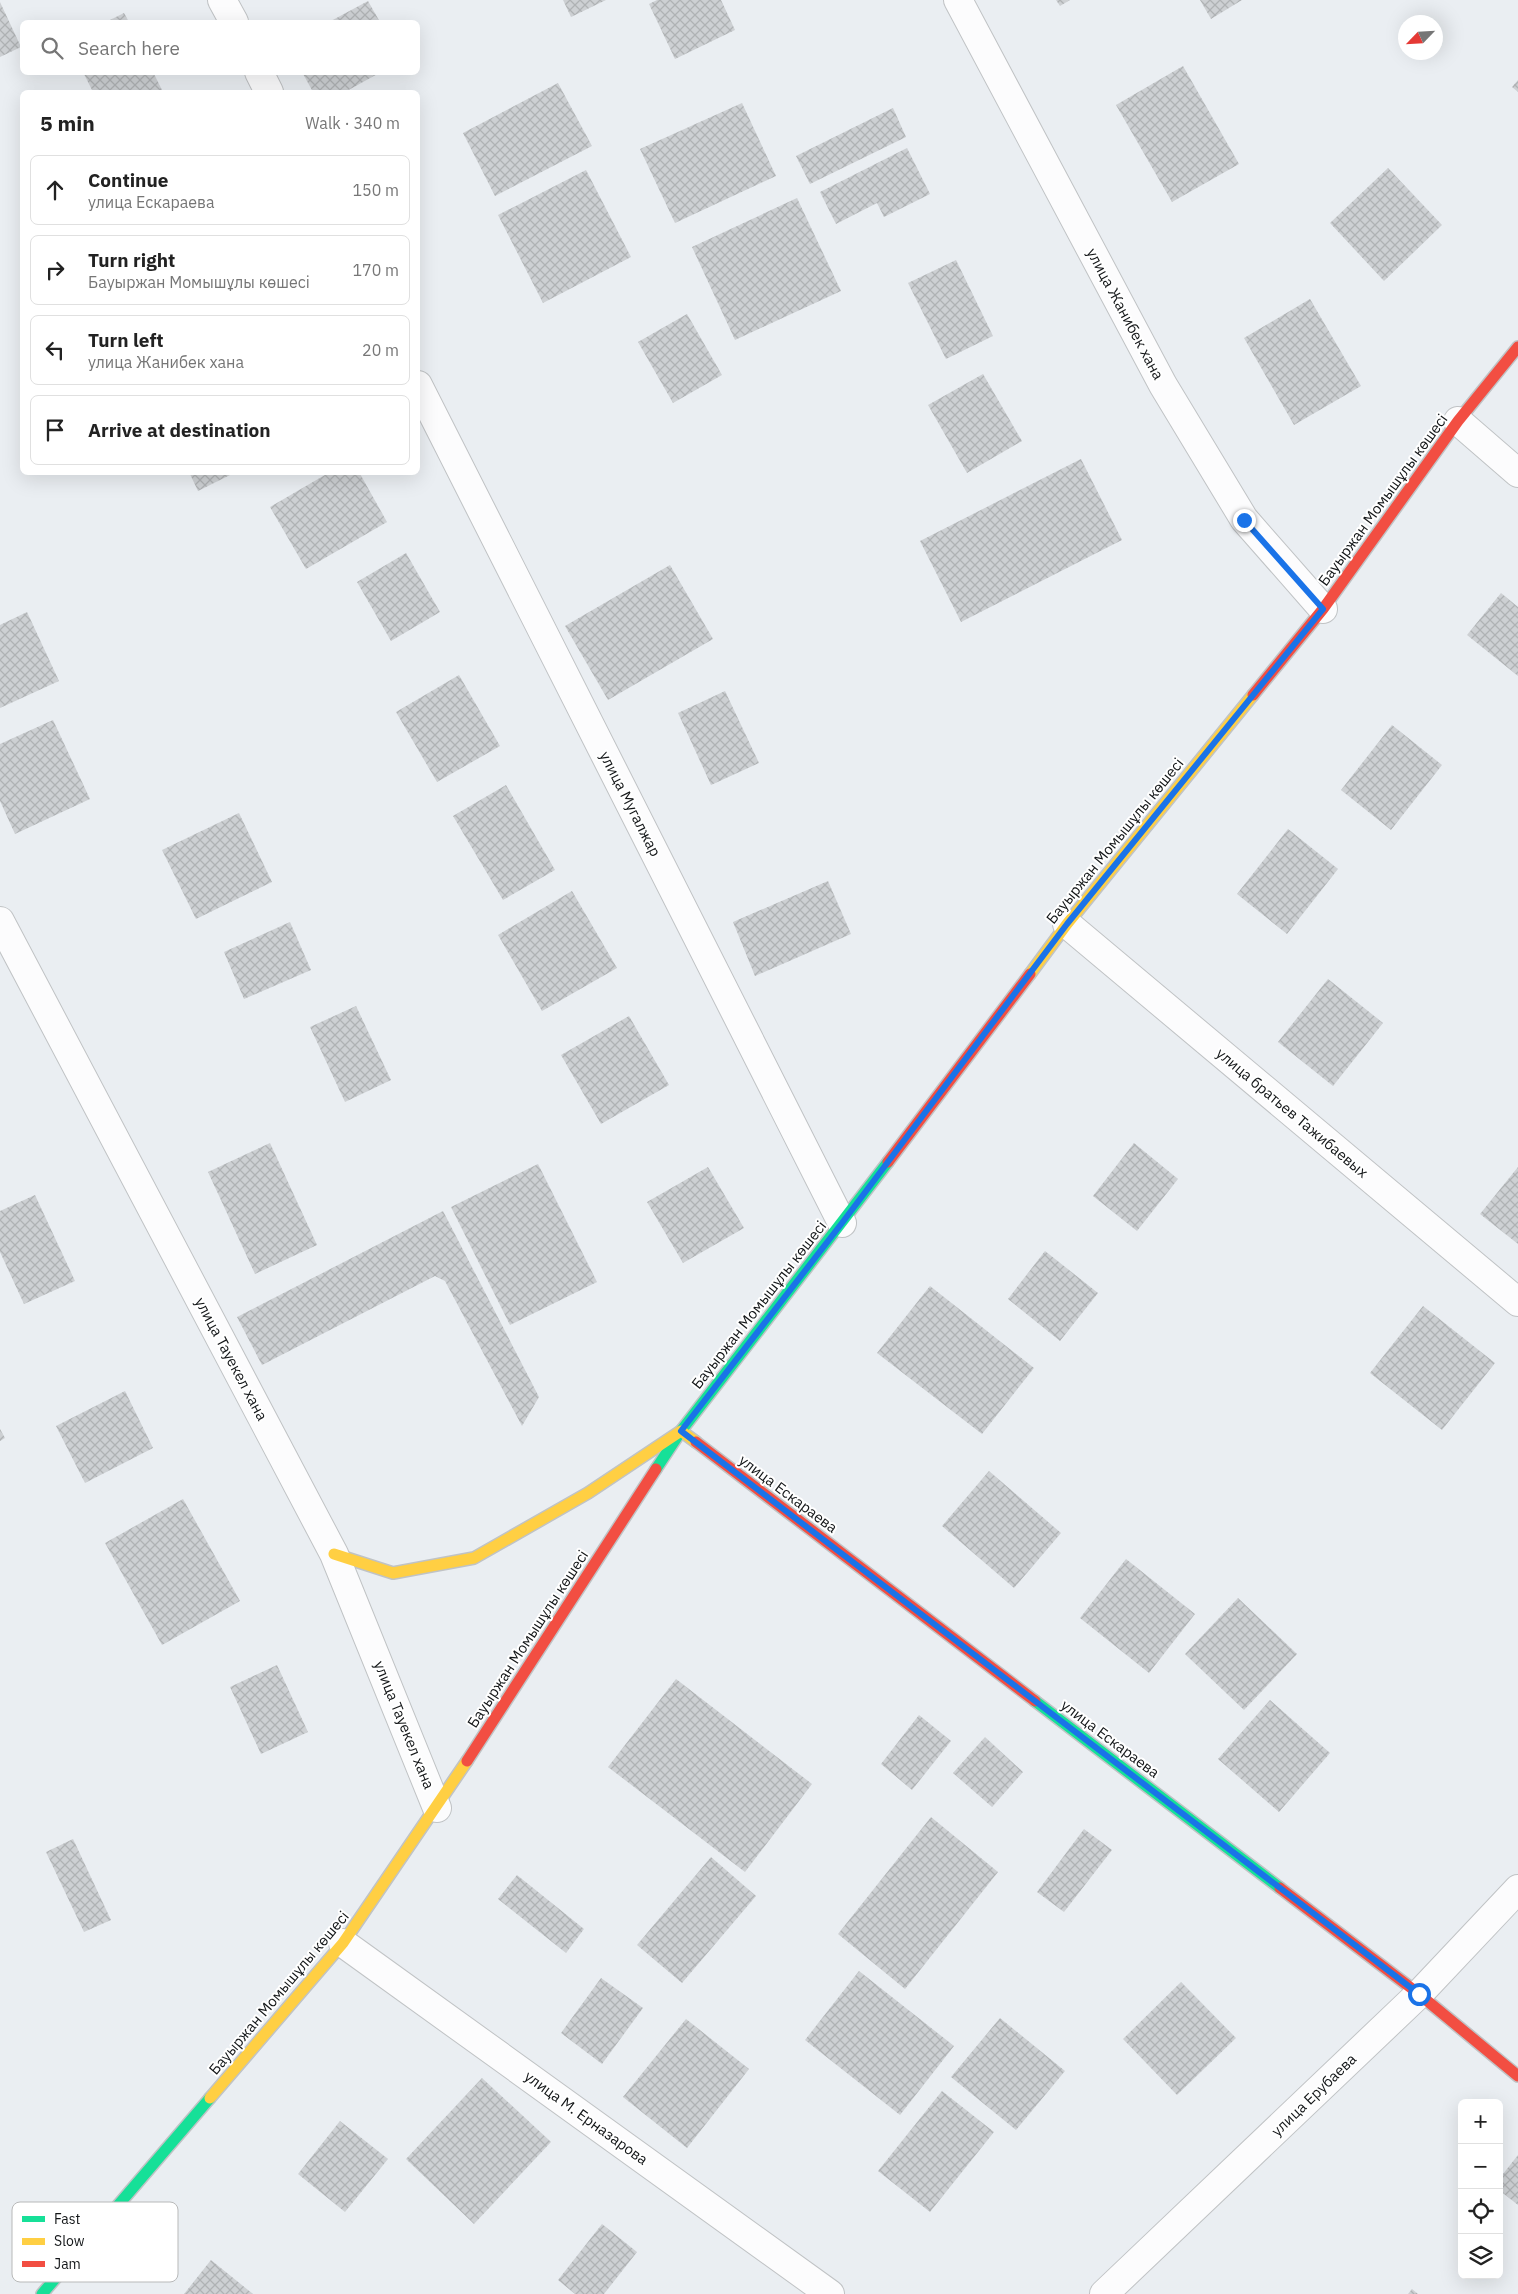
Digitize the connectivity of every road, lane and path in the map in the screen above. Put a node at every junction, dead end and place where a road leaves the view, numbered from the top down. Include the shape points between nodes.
1 (222, 0) edge
2 (958, 0) edge
3 (233, 20) edge
4 (260, 75) edge
5 (268, 90) edge
6 (1518, 347) edge
7 (420, 389) edge
8 (1458, 421) junction
9 (1518, 473) edge
10 (1323, 609) junction
11 (0, 921) edge
12 (1067, 924) junction
13 (842, 1223) junction
14 (1518, 1302) edge
15 (681, 1431) junction
16 (334, 1554) junction
17 (438, 1808) junction
18 (1518, 1889) edge
19 (343, 1943) junction
20 (1419, 1994) junction
21 (1518, 2076) edge
22 (121, 2202) edge
23 (52, 2282) edge
24 (42, 2294) edge
25 (830, 2294) edge
26 (1104, 2294) edge

1 - 3 street
2 - 10 street, улица Жанибек хана via 1163,385 1244,520
4 - 5 street
6 - 8 street, Бауыржан Момышұлы көшесі
7 - 13 street, улица Мугалжар
8 - 9 street
8 - 10 street, Бауыржан Момышұлы көшесі
10 - 12 street, Бауыржан Момышұлы көшесі
11 - 16 street, улица Тауекел хана
12 - 13 street, Бауыржан Момышұлы көшесі
12 - 14 street, улица братьев Тажибаевых
13 - 15 street, Бауыржан Момышұлы көшесі
15 - 16 street via 588,1493 474,1558 393,1573
15 - 17 street, Бауыржан Момышұлы көшесі
15 - 20 street, улица Ескараева
16 - 17 street, улица Тауекел хана
17 - 19 street, Бауыржан Момышұлы көшесі
18 - 20 street, улица Ерубаева
19 - 22 street, Бауыржан Момышұлы көшесі
19 - 25 street, улица М. Ерназарова
20 - 21 street, улица Ескараева
20 - 26 street, улица Ерубаева
23 - 24 street, Бауыржан Момышұлы көшесі

